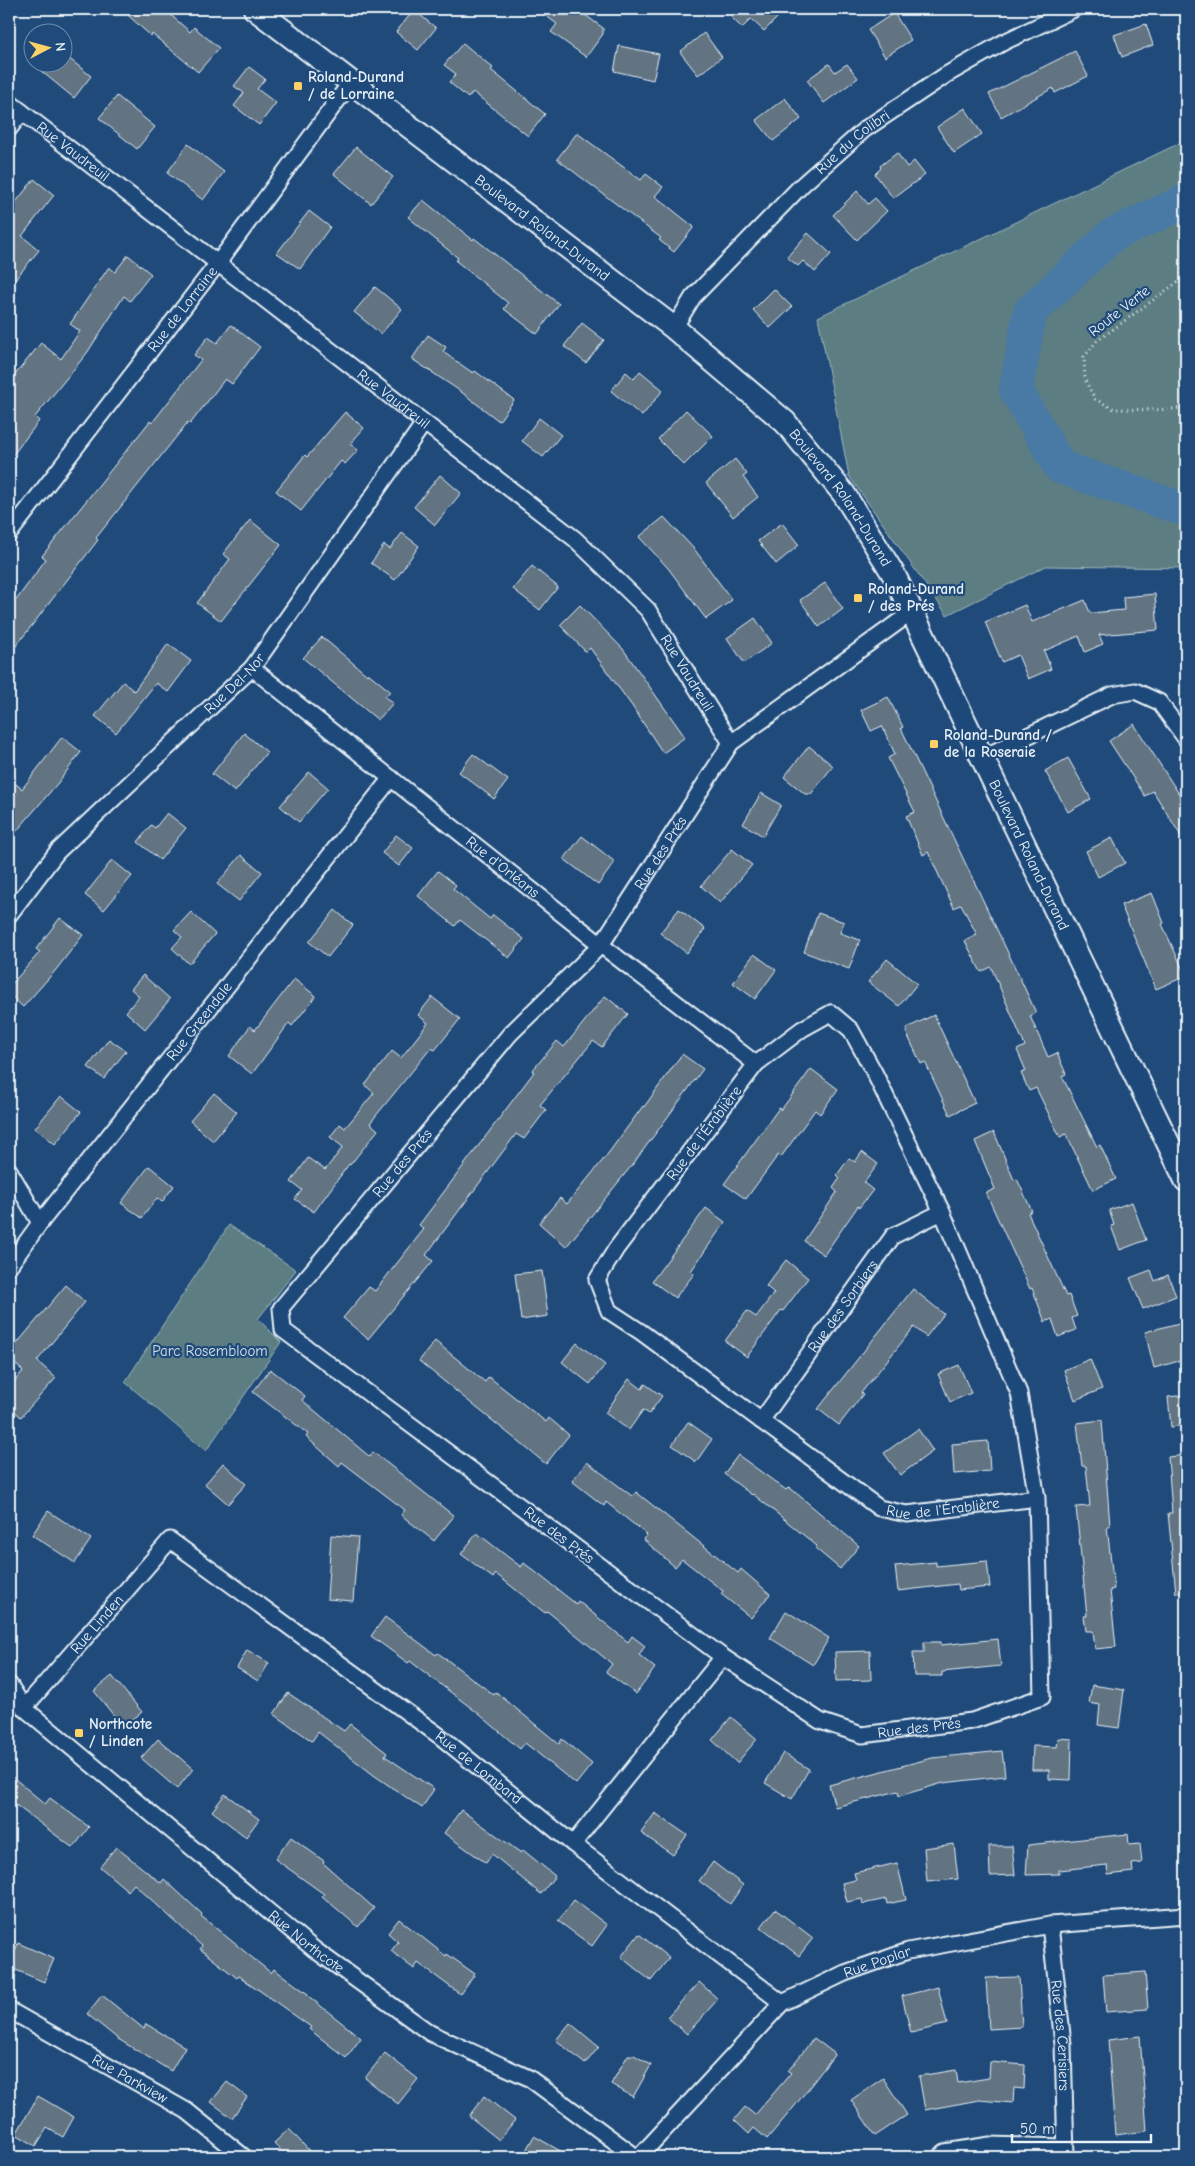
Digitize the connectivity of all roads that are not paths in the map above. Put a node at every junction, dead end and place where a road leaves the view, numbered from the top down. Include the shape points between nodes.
1 (255, 9) edge
2 (1074, 9) edge
3 (352, 82) junction
4 (9, 102) edge
5 (22, 112) junction
6 (9, 130) edge
7 (218, 264) junction
8 (674, 328) junction
9 (424, 422) junction
10 (9, 534) edge
11 (912, 612) junction
12 (252, 668) junction
13 (1186, 739) edge
14 (731, 743) junction
15 (982, 758) junction
16 (392, 778) junction
17 (9, 915) edge
18 (601, 945) junction
19 (756, 1064) junction
20 (9, 1170) edge
21 (1186, 1176) edge
22 (942, 1212) junction
23 (40, 1223) junction
24 (9, 1266) edge
25 (761, 1420) junction
26 (1037, 1498) junction
27 (170, 1540) joint
28 (723, 1657) junction
29 (9, 1684) edge
30 (1042, 1697) joint
31 (24, 1708) junction
32 (573, 1844) junction
33 (1186, 1915) edge
34 (1050, 1925) junction
35 (782, 2003) junction
36 (9, 2010) edge
37 (1066, 2152) edge
38 (244, 2157) edge
39 (638, 2157) edge
40 (940, 2157) edge

1 - 3 street, Boulevard Roland-Durand
2 - 8 street, Rue du Colibri via 1004,42 946,75 866,129 802,185 693,297
3 - 7 street, Rue de Lorraine
3 - 8 street, Boulevard Roland-Durand
4 - 5 street, Rue Vaudreuil
5 - 6 street
5 - 7 street, Rue Vaudreuil
7 - 9 street, Rue Vaudreuil
7 - 10 street, Rue de Lorraine
8 - 11 street, Boulevard Roland-Durand via 785,422 844,494 894,575
9 - 12 street, Rue Del-Nor
9 - 14 street, Rue Vaudreuil via 575,539 648,610
11 - 14 street, Rue des Prés
11 - 15 street, Boulevard Roland-Durand
12 - 16 street, Rue d'Orléans
12 - 17 street, Rue Del-Nor via 57,852
13 - 15 street via 1159,702 1135,691 1112,695
14 - 18 street, Rue des Prés
15 - 21 street, Boulevard Roland-Durand
16 - 18 street, Rue d'Orléans
16 - 23 street, Rue Greendale
18 - 19 street, Rue d'Orléans
18 - 28 street, Rue des Prés via 510,1034 281,1308 283,1330
19 - 22 street, Rue de l'Érablière via 802,1029 830,1013 851,1030
19 - 25 street, Rue de l'Érablière via 616,1249 597,1280 609,1311
20 - 23 street
22 - 25 street, Rue des Sorbiers via 893,1236
22 - 26 street, Rue de l'Érablière via 1019,1392
23 - 24 street, Rue Greendale
25 - 26 street, Rue de l'Érablière via 879,1508 907,1514
26 - 30 street, Rue de l'Érablière
27 - 31 street, Rue Linden
27 - 32 street, Rue de Lombard via 441,1737
28 - 30 street, Rue des Prés via 820,1721 862,1735 972,1721
28 - 32 street
29 - 31 street, Rue Northcote
31 - 39 street, Rue Northcote via 315,1950 430,2033 529,2078
32 - 35 street, Rue de Lombard
33 - 34 street, Rue Poplar
34 - 35 street, Rue Poplar via 908,1951 845,1972
34 - 37 street, Rue des Cerisiers via 1063,2044
35 - 39 street, Rue Poplar
36 - 38 street, Rue Parkview via 187,2111
37 - 40 street, Rue des Cerisiers via 990,2145 945,2152

